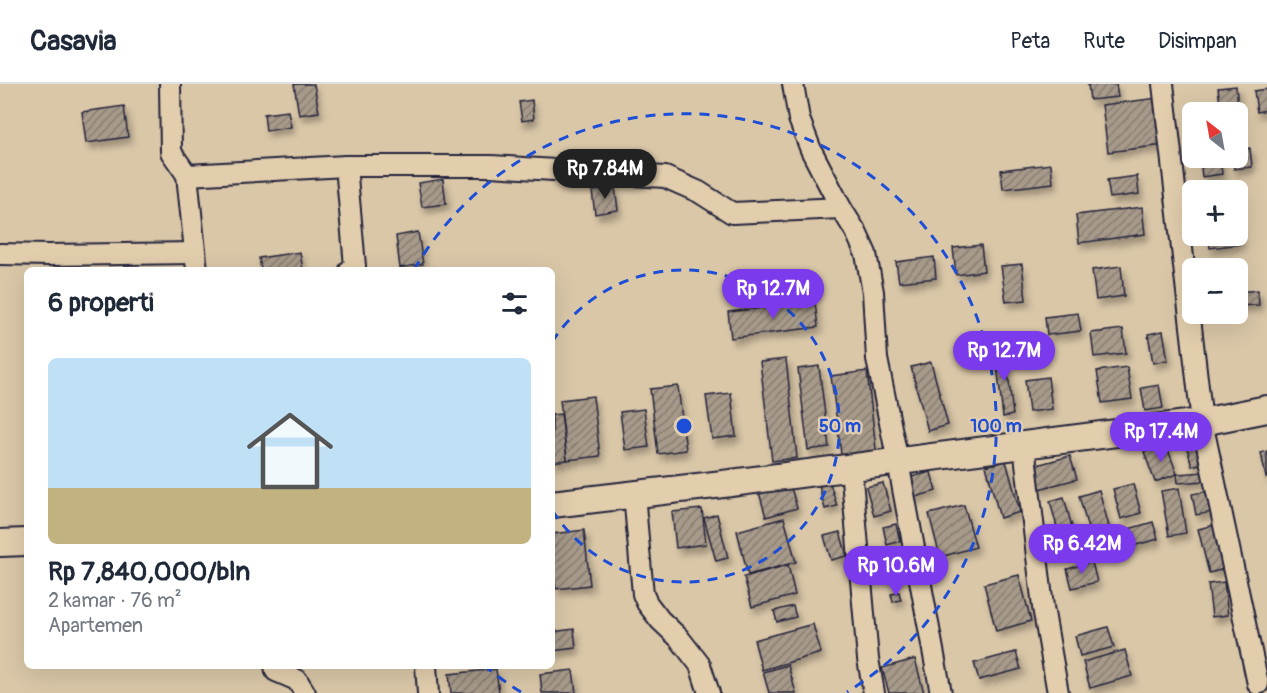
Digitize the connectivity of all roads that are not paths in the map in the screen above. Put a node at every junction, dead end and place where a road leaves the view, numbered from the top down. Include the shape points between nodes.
1 (170, 84) edge
2 (793, 84) edge
3 (1163, 84) edge
4 (346, 166) junction
5 (187, 176) junction
6 (841, 208) junction
7 (0, 254) edge
8 (196, 262) edge
9 (354, 267) edge
10 (1267, 409) edge
11 (1202, 422) junction
12 (1024, 446) junction
13 (898, 462) junction
14 (851, 468) junction
15 (634, 494) junction
16 (555, 504) edge
17 (24, 542) edge
18 (0, 543) edge
19 (276, 669) edge
20 (426, 669) edge
21 (1258, 684) dead end
22 (305, 693) edge
23 (428, 693) edge
24 (709, 693) edge
25 (874, 693) edge
26 (941, 693) edge
27 (1058, 693) edge

1 - 5 street via 171,152
2 - 6 street via 799,119
3 - 11 street
4 - 5 street
4 - 6 street via 491,166 664,177 699,192 732,213
4 - 9 street
5 - 8 street
6 - 13 street via 866,254 873,292 877,359
7 - 8 street
10 - 11 street
11 - 12 street
11 - 21 street
12 - 13 street
12 - 27 street
13 - 14 street
13 - 26 street
14 - 15 street
14 - 25 street
15 - 16 street
15 - 24 street via 643,594 660,620 700,665
17 - 18 street
19 - 22 street via 297,680
20 - 23 street

